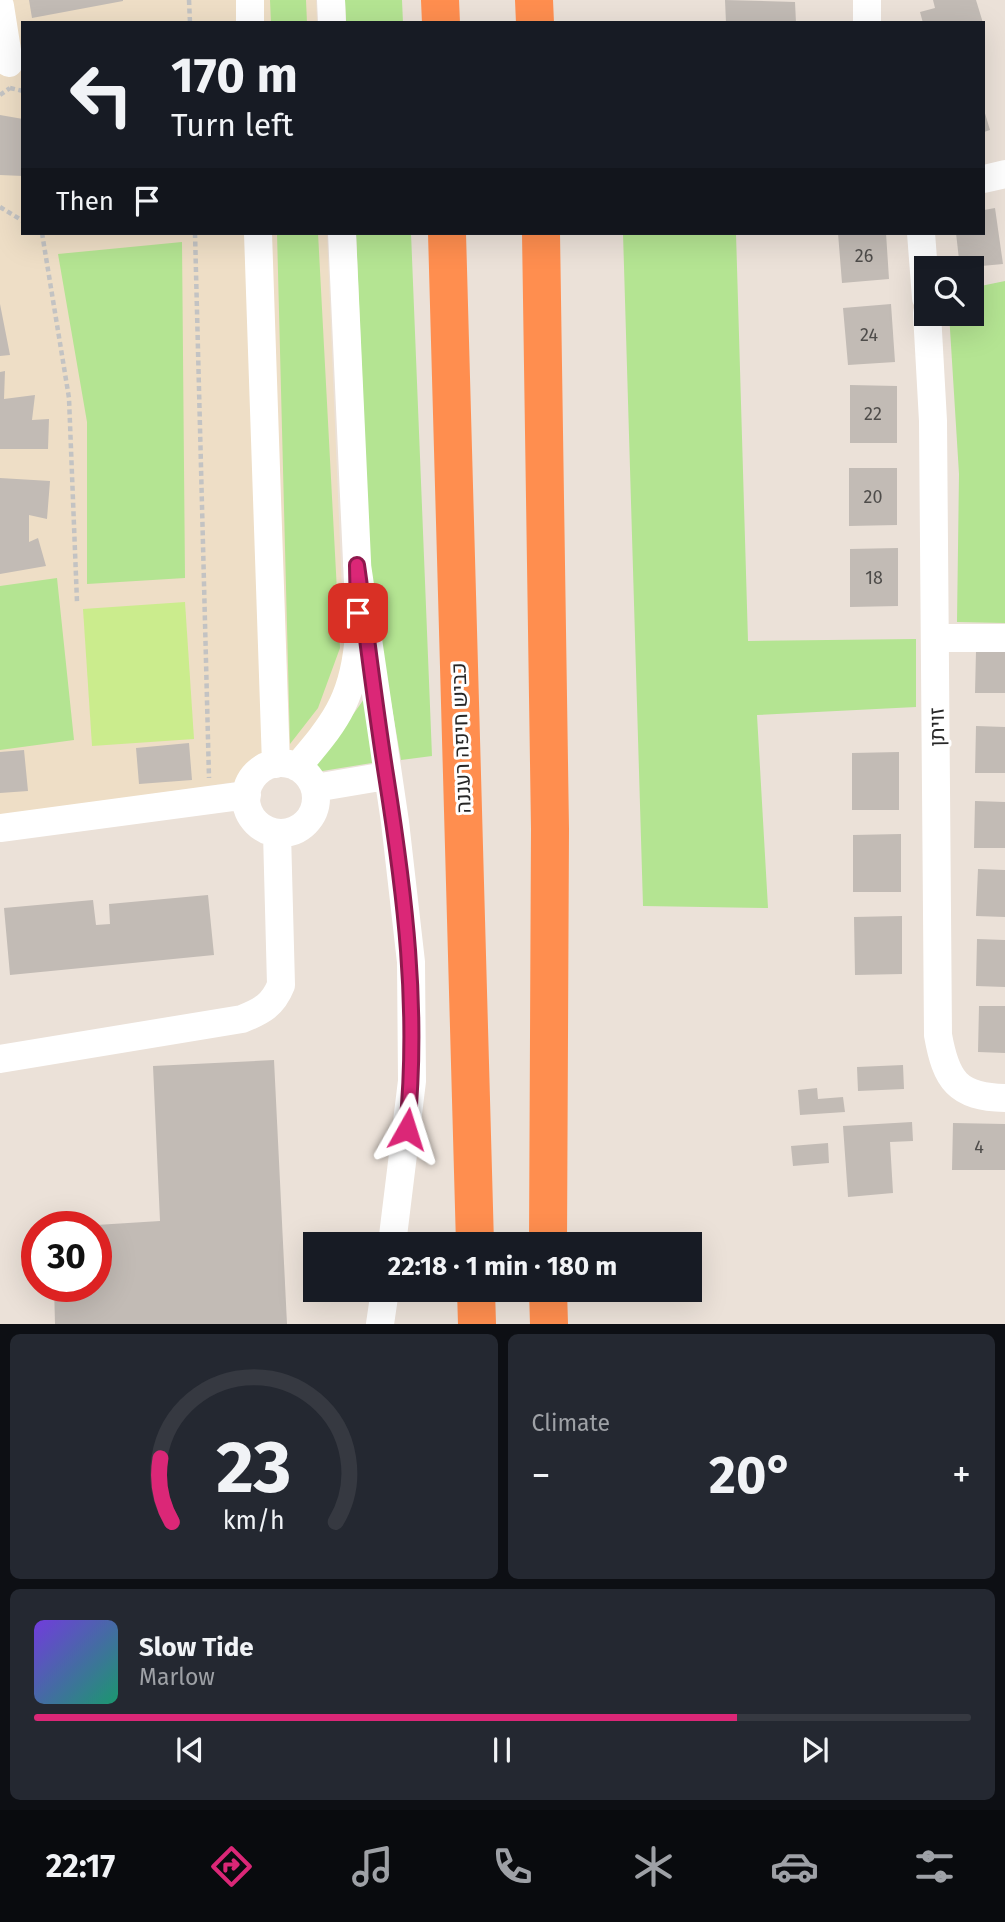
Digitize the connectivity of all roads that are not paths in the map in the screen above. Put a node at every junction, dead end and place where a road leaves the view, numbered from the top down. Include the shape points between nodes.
1 (250, 0) edge
2 (331, 0) edge
3 (440, 0) edge
4 (534, 0) edge
5 (867, 0) edge
6 (0, 6) edge
7 (250, 21) edge
8 (332, 21) edge
9 (441, 21) edge
10 (535, 21) edge
11 (867, 21) edge
12 (10, 76) road end
13 (1005, 174) edge
14 (985, 179) edge
15 (258, 235) edge
16 (342, 235) edge
17 (447, 235) edge
18 (541, 235) edge
19 (921, 235) edge
20 (923, 256) edge
21 (928, 326) edge
22 (357, 565) junction
23 (935, 638) junction
24 (1005, 638) edge
25 (286, 765) junction
26 (386, 776) junction
27 (315, 788) junction
28 (247, 795) junction
29 (0, 828) edge
30 (277, 833) junction
31 (0, 1059) edge
32 (1005, 1098) edge
33 (393, 1232) edge
34 (475, 1232) edge
35 (548, 1232) edge
36 (383, 1302) edge
37 (476, 1302) edge
38 (548, 1302) edge
39 (380, 1324) edge
40 (477, 1324) edge
41 (549, 1324) edge

1 - 7 street
2 - 8 street
3 - 9 highway
4 - 10 highway
5 - 11 street
6 - 12 street
13 - 14 street
15 - 25 street
16 - 22 street
17 - 34 highway, כביש חיפה רעננה
18 - 35 highway via 550,829
19 - 20 street
21 - 23 street, זויתן via 933,389
22 - 25 street via 354,680 330,729
22 - 26 street
23 - 24 street
23 - 32 street, זויתן via 938,1035 942,1058 956,1084 972,1095
25 - 27 street via 310,778
25 - 28 street via 259,771
26 - 27 street
26 - 33 street via 411,962 412,1081
27 - 30 street via 314,811 308,821
28 - 29 street
28 - 30 street via 256,823
30 - 31 street via 281,985 264,1011 242,1019
36 - 39 street
37 - 40 highway
38 - 41 highway

